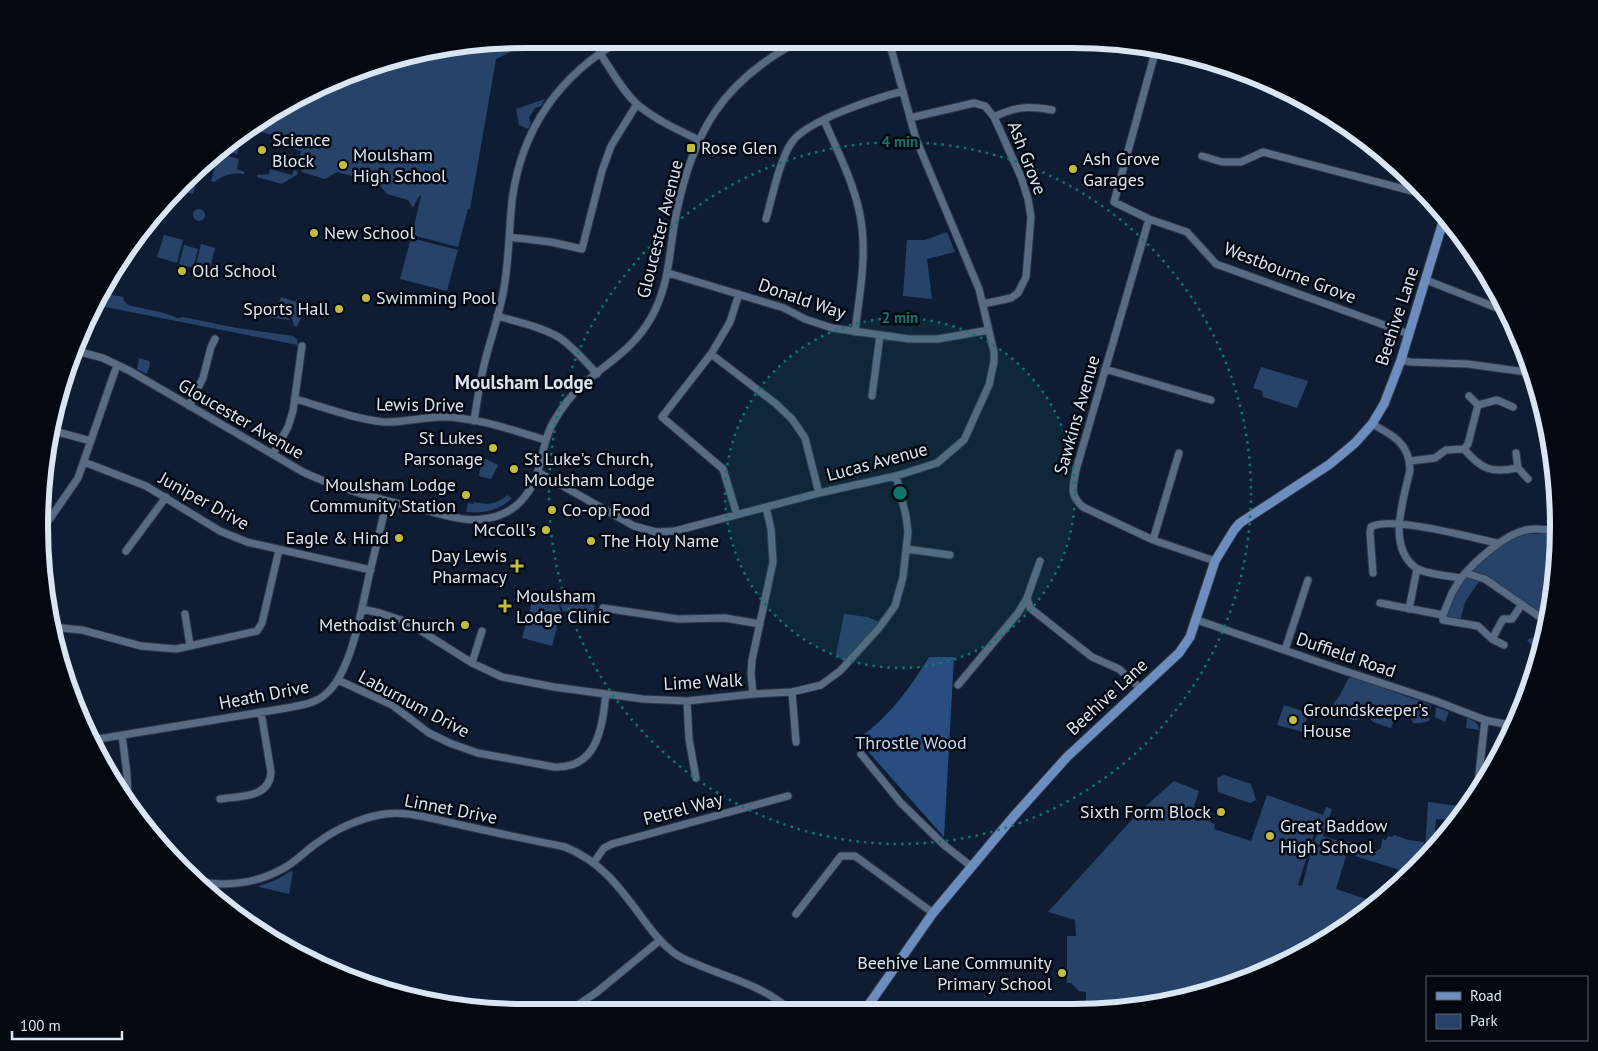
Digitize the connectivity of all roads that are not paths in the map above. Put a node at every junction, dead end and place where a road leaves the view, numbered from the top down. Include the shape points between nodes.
1 (610, 48) edge
2 (892, 48) edge
3 (784, 49) edge
4 (600, 55) junction
5 (1154, 55) edge
6 (903, 90) junction
7 (637, 104) junction
8 (1052, 110) dead end
9 (994, 117) junction
10 (910, 118) junction
11 (824, 120) junction
12 (699, 140) junction
13 (1202, 156) dead end
14 (1415, 193) edge
15 (766, 219) dead end
16 (1149, 220) junction
17 (1443, 223) edge
18 (509, 237) junction
19 (668, 274) junction
20 (1426, 280) junction
21 (739, 294) junction
22 (982, 304) junction
23 (1498, 308) edge
24 (498, 316) junction
25 (989, 330) junction
26 (856, 332) junction
27 (1409, 334) junction
28 (880, 335) junction
29 (215, 340) dead end
30 (302, 346) dead end
31 (81, 352) edge
32 (711, 354) junction
33 (1401, 360) junction
34 (117, 365) junction
35 (1105, 369) junction
36 (1525, 373) edge
37 (597, 374) junction
38 (872, 396) dead end
39 (1469, 396) dead end
40 (295, 399) junction
41 (1211, 400) dead end
42 (1478, 405) junction
43 (189, 406) junction
44 (1513, 407) dead end
45 (474, 421) junction
46 (1372, 424) junction
47 (57, 432) edge
48 (545, 440) junction
49 (91, 441) junction
50 (1464, 449) junction
51 (1179, 453) dead end
52 (1516, 453) dead end
53 (273, 454) junction
54 (1410, 461) junction
55 (84, 462) junction
56 (1518, 468) junction
57 (538, 472) junction
58 (896, 476) junction
59 (1528, 479) dead end
60 (819, 493) junction
61 (166, 497) junction
62 (387, 501) junction
63 (766, 507) junction
64 (737, 515) junction
65 (48, 521) edge
66 (1400, 524) junction
67 (1550, 531) edge
68 (1153, 540) junction
69 (1497, 543) junction
70 (907, 549) junction
71 (279, 550) junction
72 (126, 551) dead end
73 (950, 555) dead end
74 (1040, 561) dead end
75 (1216, 562) junction
76 (1417, 569) junction
77 (371, 570) junction
78 (1373, 573) dead end
79 (1463, 576) junction
80 (1308, 580) dead end
81 (1027, 598) junction
82 (1380, 603) dead end
83 (1522, 604) junction
84 (603, 608) dead end
85 (362, 609) junction
86 (1409, 609) junction
87 (185, 614) dead end
88 (1443, 615) junction
89 (1540, 617) dead end
90 (1196, 620) junction
91 (760, 624) junction
92 (59, 629) edge
93 (482, 631) dead end
94 (1492, 639) junction
95 (190, 645) junction
96 (1504, 645) dead end
97 (1285, 650) junction
98 (472, 663) junction
99 (338, 680) junction
100 (958, 686) dead end
101 (1140, 688) junction
102 (792, 692) junction
103 (606, 694) junction
104 (753, 694) junction
105 (687, 701) junction
106 (261, 712) junction
107 (1485, 720) junction
108 (1507, 724) edge
109 (122, 735) junction
110 (98, 739) edge
111 (796, 742) dead end
112 (861, 754) dead end
113 (1479, 776) edge
114 (696, 778) dead end
115 (128, 790) edge
116 (788, 796) dead end
117 (220, 799) dead end
118 (594, 862) junction
119 (972, 867) junction
120 (208, 884) edge
121 (933, 913) junction
122 (796, 914) dead end
123 (659, 941) junction
124 (579, 1004) edge
125 (783, 1004) edge
126 (869, 1004) edge

1 - 4 street
2 - 6 street, Lucas Avenue
3 - 12 street, Gloucester Avenue via 764,61 734,88
4 - 7 street
4 - 18 street via 564,83 545,107 521,162
5 - 16 street, Westbourne Grove via 1114,202
6 - 10 street, Lucas Avenue
6 - 11 street
7 - 12 street via 673,128
7 - 18 street via 611,146 582,249
8 - 9 street via 1024,107
9 - 10 street, Ash Grove via 985,106 974,103
9 - 22 street, Ash Grove via 1025,188 1031,217 1026,277 1018,293 1011,298
10 - 22 street, Lucas Avenue via 974,276
11 - 15 street via 792,141
11 - 26 street via 849,176 862,228 862,283
12 - 19 street, Gloucester Avenue via 676,215
13 - 14 street via 1222,162 1241,162 1263,152
16 - 27 street, Westbourne Grove via 1187,232 1216,264
16 - 35 street, Sawkins Avenue
17 - 20 main road, Beehive Lane
18 - 24 street
19 - 21 street, Donald Way
19 - 37 street, Gloucester Avenue via 658,304 643,331
20 - 23 street
20 - 27 main road, Beehive Lane
21 - 26 street, Donald Way via 784,308 805,320
21 - 32 street via 730,322
22 - 25 street, Lucas Avenue
24 - 37 street via 560,338
24 - 45 street via 484,362
25 - 28 street, Donald Way via 938,339
25 - 58 street, Lucas Avenue via 994,352 992,378 964,440 937,463
26 - 28 street, Donald Way
27 - 33 main road, Beehive Lane
28 - 38 street
29 - 43 street via 203,378
30 - 40 street
31 - 34 street, Gloucester Avenue
32 - 60 street via 792,419 805,438
32 - 64 street via 662,418 723,469
33 - 36 street via 1468,364
33 - 46 main road, Beehive Lane via 1384,404
34 - 43 street, Gloucester Avenue
34 - 49 street
35 - 41 street
35 - 68 street, Sawkins Avenue via 1072,491 1075,500 1083,507
37 - 48 street, Gloucester Avenue via 567,400
39 - 42 street
40 - 45 street, Lewis Drive via 384,422 442,417
40 - 53 street via 288,426
42 - 44 street via 1497,400
42 - 50 street
43 - 53 street, Gloucester Avenue
45 - 48 street, Lewis Drive
46 - 54 street via 1404,446
46 - 75 main road, Beehive Lane via 1356,443 1330,464 1240,523
47 - 49 street
48 - 57 street, Gloucester Avenue
49 - 55 street
50 - 54 street via 1446,450 1435,458
50 - 56 street via 1482,466 1499,472
51 - 68 street
52 - 56 street
53 - 62 street, Gloucester Avenue via 324,482
54 - 66 street
55 - 61 street, Juniper Drive
55 - 65 street via 72,489
56 - 59 street
57 - 62 street, Gloucester Avenue via 521,502 512,509 481,520
57 - 64 street, Lucas Avenue via 645,530 675,531
58 - 60 street, Lucas Avenue
58 - 70 street, Lime Walk via 906,516
60 - 63 street, Lucas Avenue
61 - 71 street, Juniper Drive via 220,531
61 - 72 street
62 - 77 street, Heath Drive
63 - 64 street, Lucas Avenue
63 - 91 street via 772,529 773,562
66 - 69 street
66 - 76 street via 1401,550
66 - 78 street via 1375,524 1371,527
67 - 69 street via 1525,530
68 - 75 street, Sawkins Avenue
69 - 79 street
70 - 73 street
70 - 102 street, Lime Walk via 904,577 895,606 879,628 840,671 821,685
71 - 77 street, Juniper Drive
71 - 95 street via 262,623 257,631
74 - 81 street
75 - 90 main road, Beehive Lane
76 - 79 street
76 - 86 street
77 - 85 street, Heath Drive
79 - 83 street via 1484,579
79 - 88 street
80 - 97 street
81 - 100 street
81 - 101 street via 1030,608 1092,656 1119,668
82 - 86 street
83 - 89 street
83 - 94 street via 1512,619 1503,619
84 - 91 street via 678,619 725,618
85 - 98 street, Lime Walk via 407,622
85 - 99 street, Heath Drive
86 - 88 street
87 - 95 street
88 - 94 street via 1443,620 1478,626
90 - 97 street, Duffield Road
90 - 101 main road, Beehive Lane via 1179,653
91 - 104 street via 752,660
92 - 95 street via 82,630 141,646 176,648
93 - 98 street
94 - 96 street
97 - 107 street, Duffield Road
98 - 103 street, Lime Walk via 502,677
99 - 103 street, Laburnum Drive via 392,705 429,733 452,744 478,753 554,767 578,762 593,748 601,728
99 - 106 street, Heath Drive via 329,692 312,703
101 - 119 main road, Beehive Lane via 1067,757
102 - 104 street, Lime Walk
102 - 111 street
103 - 105 street, Lime Walk
104 - 105 street, Lime Walk
105 - 114 street
106 - 109 street, Heath Drive
106 - 117 street via 271,772 268,784 255,794
107 - 108 street, Duffield Road
107 - 113 street
109 - 110 street, Heath Drive
109 - 115 street
112 - 119 street via 901,804
116 - 118 street, Petrel Way via 612,844 604,848
118 - 120 street, Linnet Drive via 565,847 390,813 332,833 291,864 262,878 231,884
118 - 123 street, Linnet Drive via 616,884
119 - 121 main road, Beehive Lane
121 - 122 street via 855,856 842,856
121 - 126 main road, Beehive Lane
123 - 124 street
123 - 125 street, Linnet Drive via 676,955 757,988

